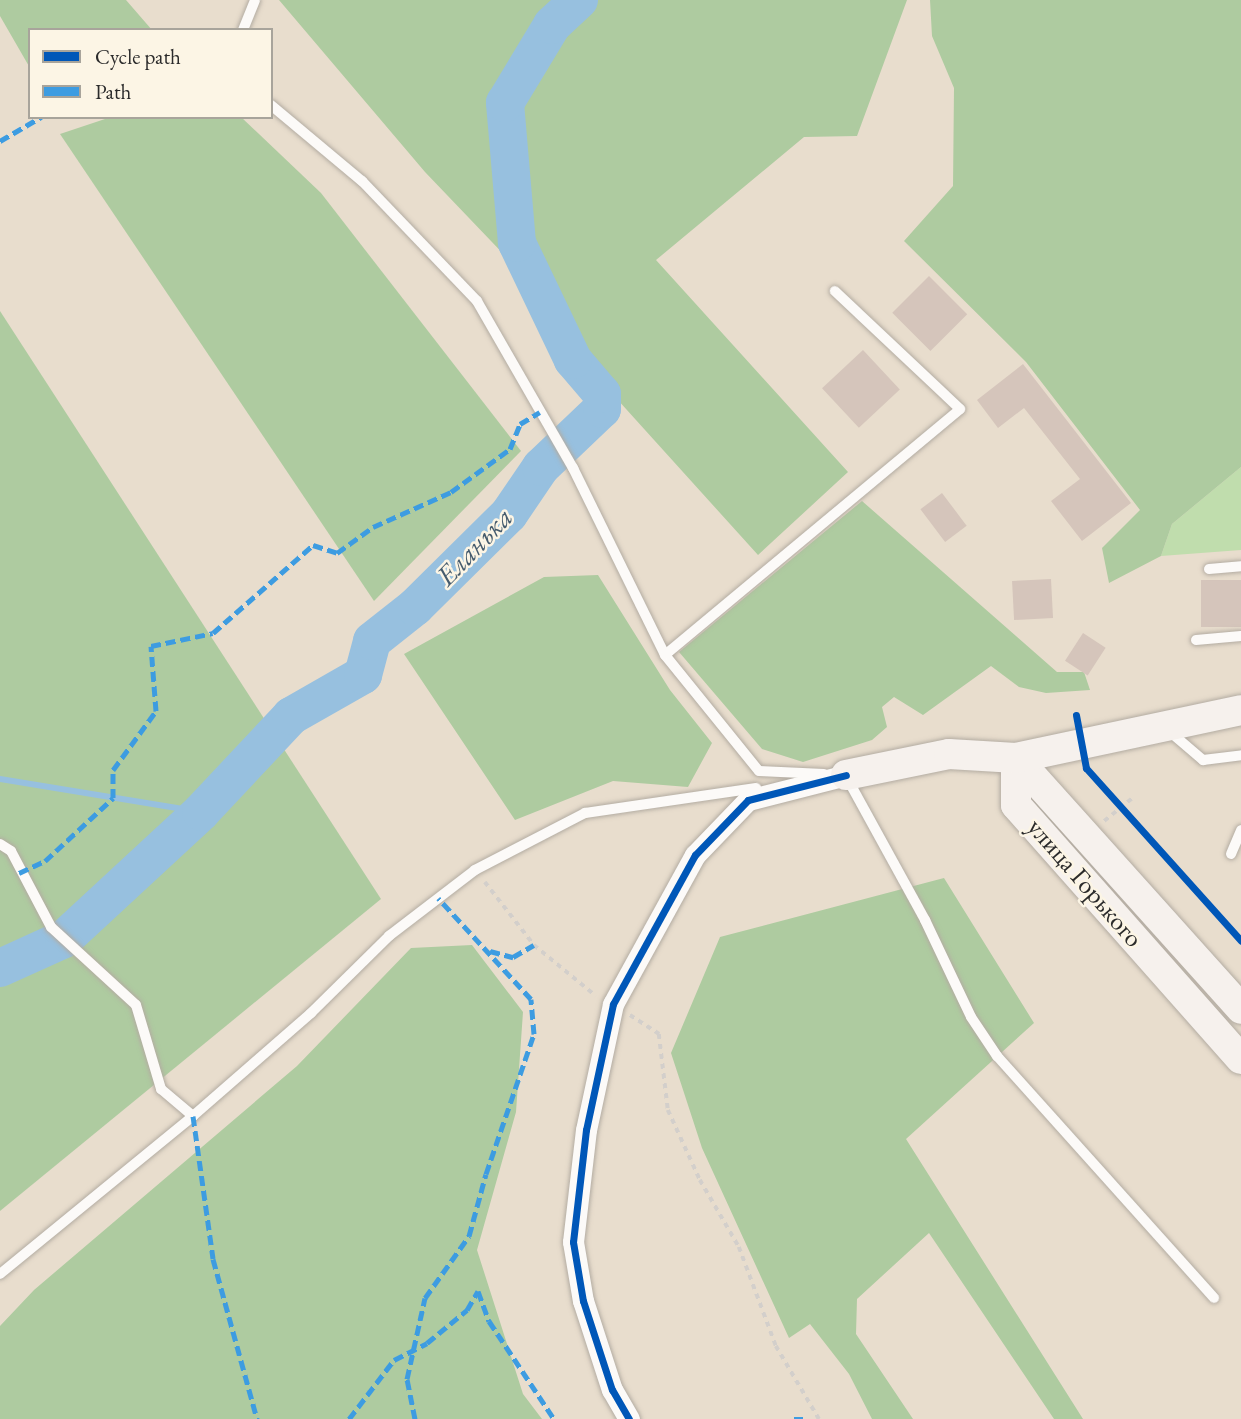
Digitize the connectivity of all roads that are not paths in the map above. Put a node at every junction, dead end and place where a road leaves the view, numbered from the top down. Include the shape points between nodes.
1 (255, 0) edge
2 (244, 28) edge
3 (273, 107) edge
4 (835, 290) dead end
5 (1241, 566) edge
6 (1209, 569) dead end
7 (1241, 636) edge
8 (1196, 640) dead end
9 (665, 654) junction
10 (1241, 710) edge
11 (1164, 727) junction
12 (1241, 754) edge
13 (1016, 758) junction
14 (846, 775) junction
15 (1241, 830) edge
16 (0, 844) edge
17 (1231, 854) dead end
18 (1241, 1009) edge
19 (1241, 1059) edge
20 (192, 1116) junction
21 (0, 1274) edge
22 (1214, 1298) dead end
23 (629, 1419) edge

1 - 2 lane
3 - 9 lane via 362,181 477,301 573,468
4 - 9 lane via 960,409
5 - 6 lane
7 - 8 lane
9 - 14 lane via 759,771
10 - 11 main road
11 - 12 lane via 1203,760
11 - 13 main road
13 - 14 main road via 949,754
13 - 18 main road, улица Горького
13 - 19 main road, улица Горького via 1016,805
14 - 20 lane via 585,813 475,870 389,936 311,1013
14 - 22 lane via 925,920 971,1017 997,1056
14 - 23 street via 748,800 695,855 613,1004 586,1130 573,1242 583,1301 612,1390
15 - 17 lane
16 - 20 lane via 11,851 51,927 136,1005 161,1089
20 - 21 lane

